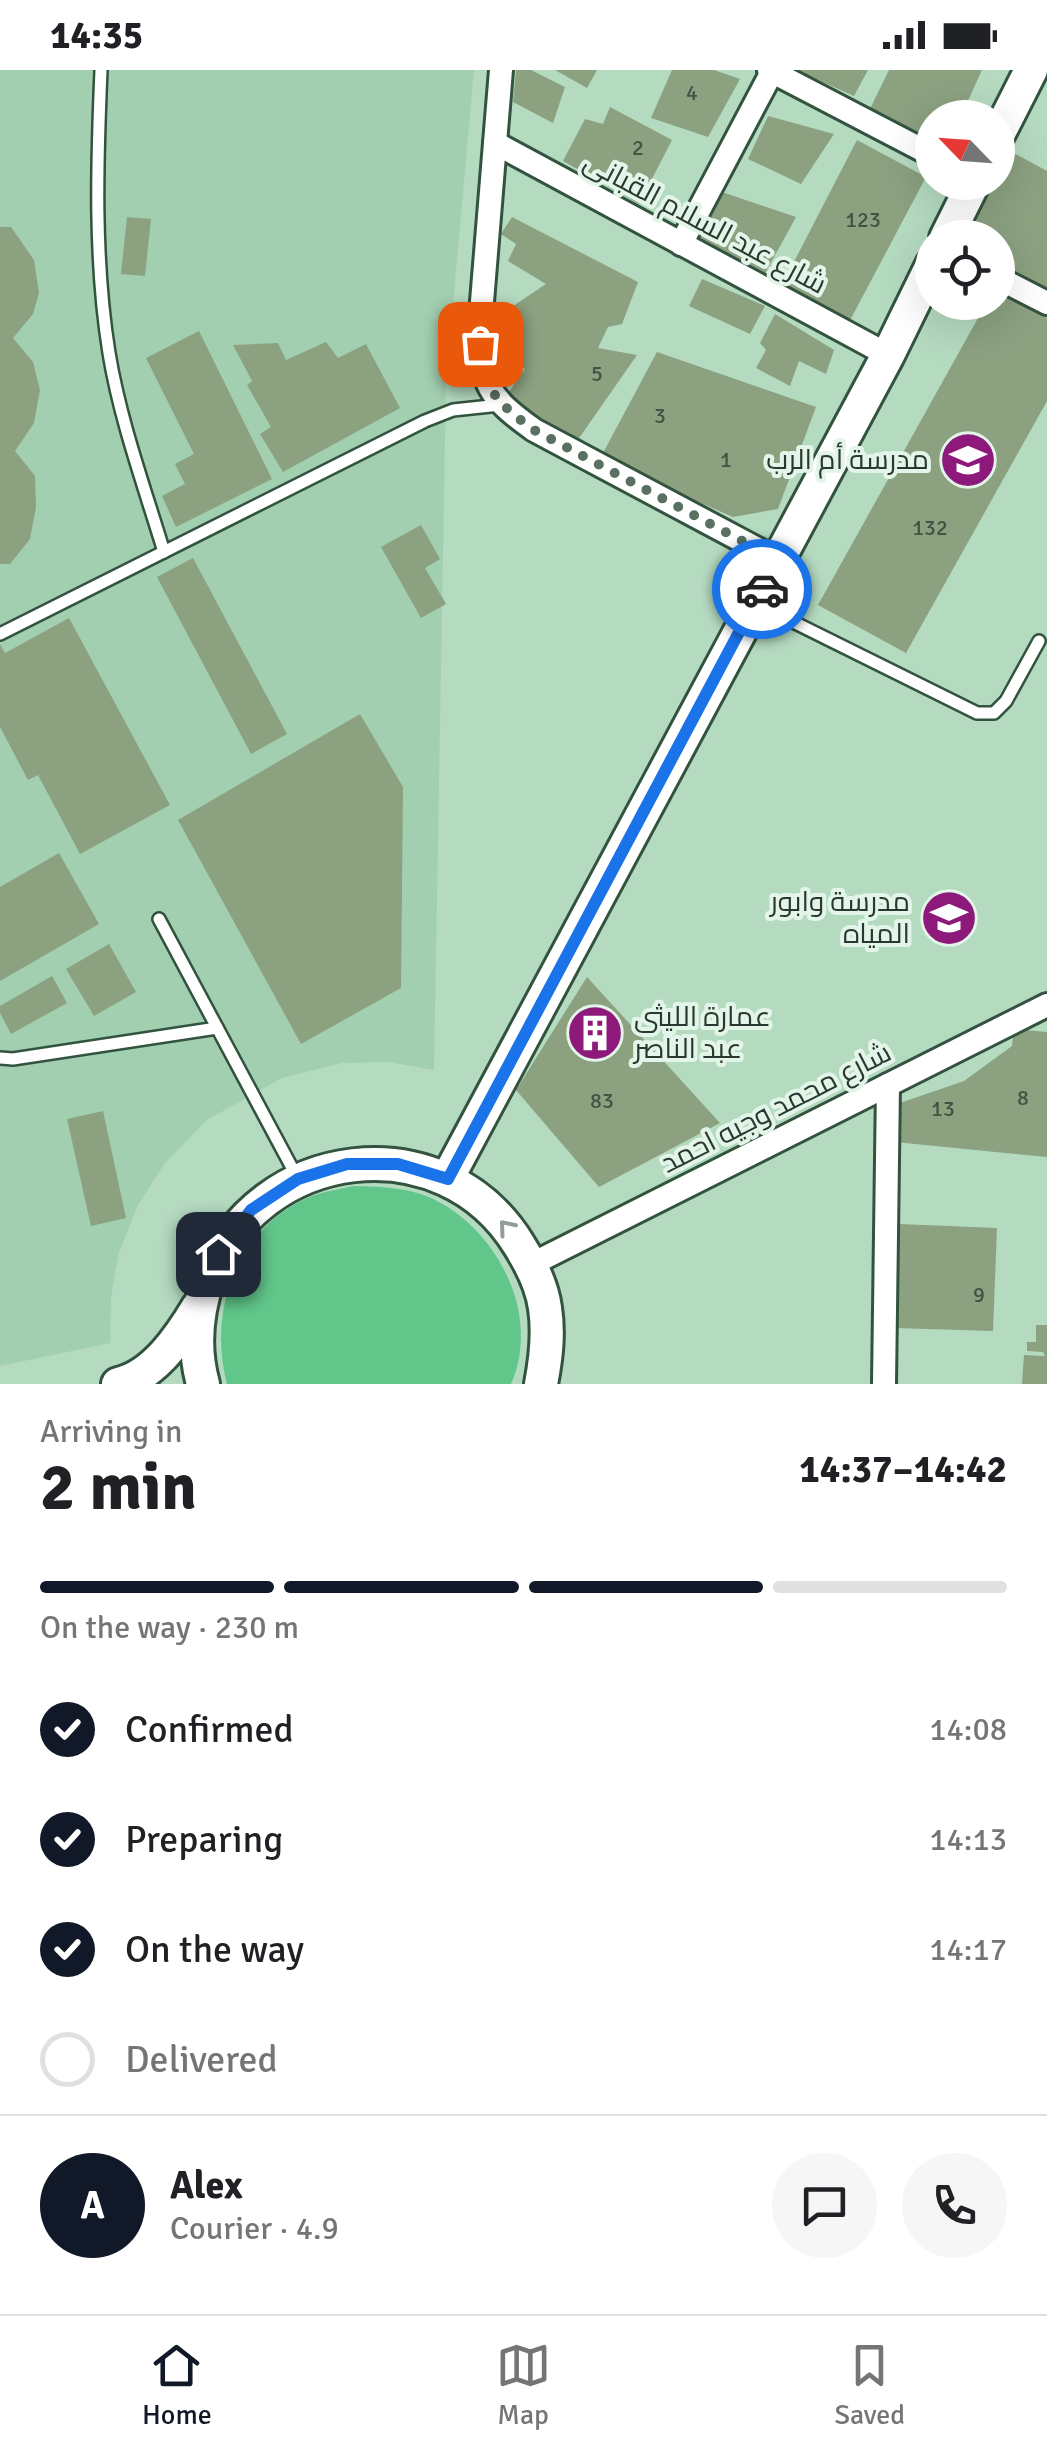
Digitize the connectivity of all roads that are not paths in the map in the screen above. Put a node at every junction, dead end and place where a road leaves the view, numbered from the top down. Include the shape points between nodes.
1 (101, 70) edge
2 (501, 70) edge
3 (771, 70) edge
4 (1030, 70) edge
5 (1015, 100) edge
6 (495, 143) junction
7 (915, 146) edge
8 (680, 244) junction
9 (1015, 287) edge
10 (915, 300) edge
11 (1047, 303) edge
12 (888, 355) junction
13 (500, 405) junction
14 (164, 552) junction
15 (778, 560) junction
16 (755, 603) junction
17 (0, 634) edge
18 (1039, 640) dead end
19 (159, 919) dead end
20 (1047, 1005) edge
21 (217, 1028) junction
22 (0, 1058) edge
23 (888, 1085) junction
24 (298, 1179) junction
25 (448, 1179) junction
26 (532, 1264) junction
27 (198, 1307) junction
28 (118, 1384) edge
29 (203, 1384) edge
30 (541, 1384) edge
31 (884, 1384) edge

1 - 14 lane via 100,282 109,354
2 - 6 street
3 - 7 street
3 - 8 street
4 - 5 main road
6 - 8 street, شارع عبد السلام القبانى
6 - 13 street via 480,326 481,368
8 - 12 street, شارع عبد السلام القبانى
9 - 11 street
10 - 12 main road
12 - 15 main road
13 - 14 lane via 425,421
13 - 15 street via 534,430
14 - 17 lane
15 - 16 main road
16 - 18 lane via 977,713 994,713 1006,700
16 - 25 main road
19 - 21 lane
20 - 23 street, شارع محمد وجيه احمد
21 - 22 lane
21 - 24 lane
23 - 26 street, شارع محمد وجيه احمد
23 - 31 street
24 - 25 main road via 347,1164 398,1164
24 - 27 main road via 251,1210 218,1254
26 -> 25 main road via 482,1200
26 - 30 main road via 546,1319
27 - 28 main road via 155,1362
27 - 29 main road via 196,1359

